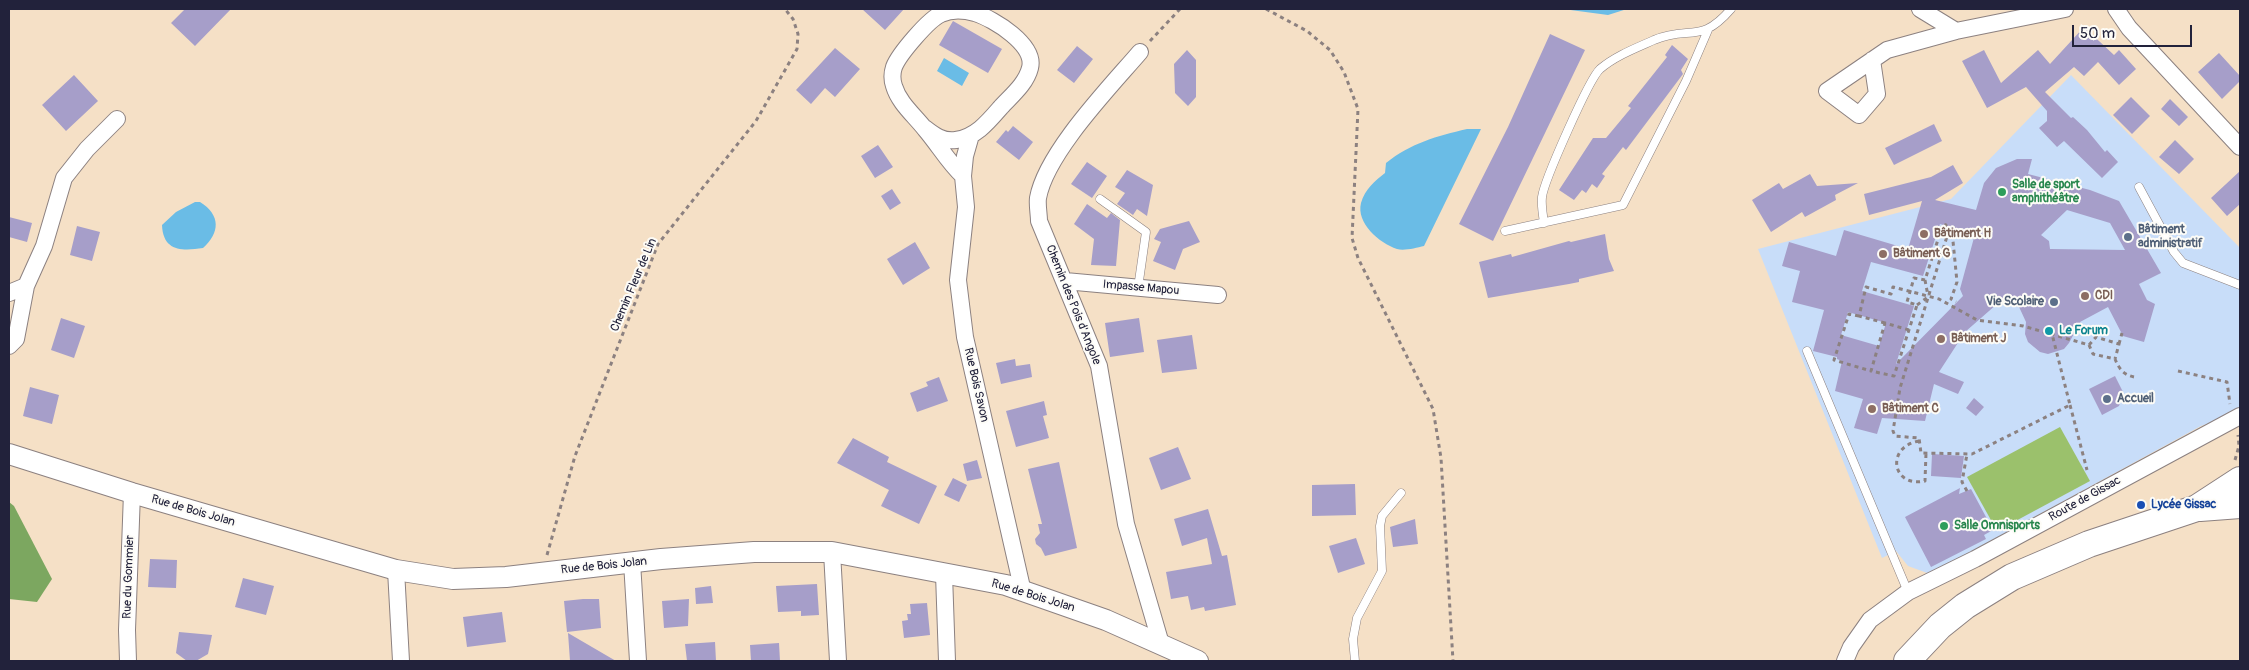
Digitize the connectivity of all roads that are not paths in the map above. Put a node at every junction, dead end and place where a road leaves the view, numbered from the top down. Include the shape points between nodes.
1 (1731, 9) edge
2 (1920, 9) edge
3 (2065, 9) edge
4 (2116, 9) edge
5 (1708, 30) junction
6 (1956, 31) junction
7 (1140, 52) road end
8 (1872, 60) dead end
9 (117, 119) dead end
10 (925, 128) junction
11 (971, 135) junction
12 (2240, 147) edge
13 (963, 176) junction
14 (2139, 187) dead end
15 (1100, 199) dead end
16 (1544, 223) junction
17 (1505, 231) dead end
18 (1065, 281) junction
19 (2240, 285) edge
20 (26, 286) junction
21 (1138, 288) junction
22 (9, 293) edge
23 (1218, 295) dead end
24 (9, 346) edge
25 (1807, 351) dead end
26 (2236, 418) edge
27 (9, 454) edge
28 (2239, 489) edge
29 (132, 493) junction
30 (1401, 493) dead end
31 (832, 552) junction
32 (632, 562) junction
33 (396, 570) junction
34 (944, 574) junction
35 (1023, 592) junction
36 (1908, 592) junction
37 (1161, 644) junction
38 (1909, 660) edge
39 (128, 661) edge
40 (401, 661) edge
41 (638, 661) edge
42 (838, 661) edge
43 (947, 661) edge
44 (1198, 661) edge
45 (1355, 661) edge
46 (1845, 661) edge

1 - 5 lane
2 - 6 street
3 - 6 street
4 - 12 street via 2129,28
5 - 16 lane via 1686,81 1622,205
5 - 16 lane via 1666,35 1623,54 1599,70 1563,141 1542,196
6 - 8 street via 1887,50
7 - 18 street, Chemin des Pois d'Angole via 1076,126 1051,166 1038,198 1040,221
9 - 20 street via 64,178 44,246
10 - 11 street via 940,139
10 - 11 street via 906,109 894,86 894,66 940,14 968,11 986,16 1004,28 1027,50 1030,58 1026,79 983,128
10 - 13 street
11 - 13 street, Rue Bois Savon
13 - 35 street, Rue Bois Savon via 966,207 958,280 965,337
14 - 19 lane via 2183,264
15 - 21 lane via 1146,232
16 - 17 lane
18 - 21 street, Impasse Mapou
18 - 37 street, Chemin des Pois d'Angole via 1100,366 1126,524
20 - 22 street
20 - 24 street via 16,339
21 - 23 street, Impasse Mapou
25 - 36 lane
26 - 36 street, Route de Gissac
27 - 29 street, Rue de Bois Jolan
28 - 38 main road via 2197,508 2088,544 2012,577 1940,626
29 - 33 street, Rue de Bois Jolan
29 - 39 street, Rue du Gommier
30 - 45 lane via 1382,516 1382,571 1357,618 1353,639
31 - 32 street, Rue de Bois Jolan via 754,552
31 - 34 street, Rue de Bois Jolan
31 - 42 street
32 - 33 street, Rue de Bois Jolan via 453,578
32 - 41 street
33 - 40 street
34 - 35 street, Rue de Bois Jolan
34 - 43 street
35 - 37 street, Rue de Bois Jolan via 1106,620
36 - 46 street, Route de Gissac via 1870,620 1851,646
37 - 44 street, Rue de Bois Jolan

